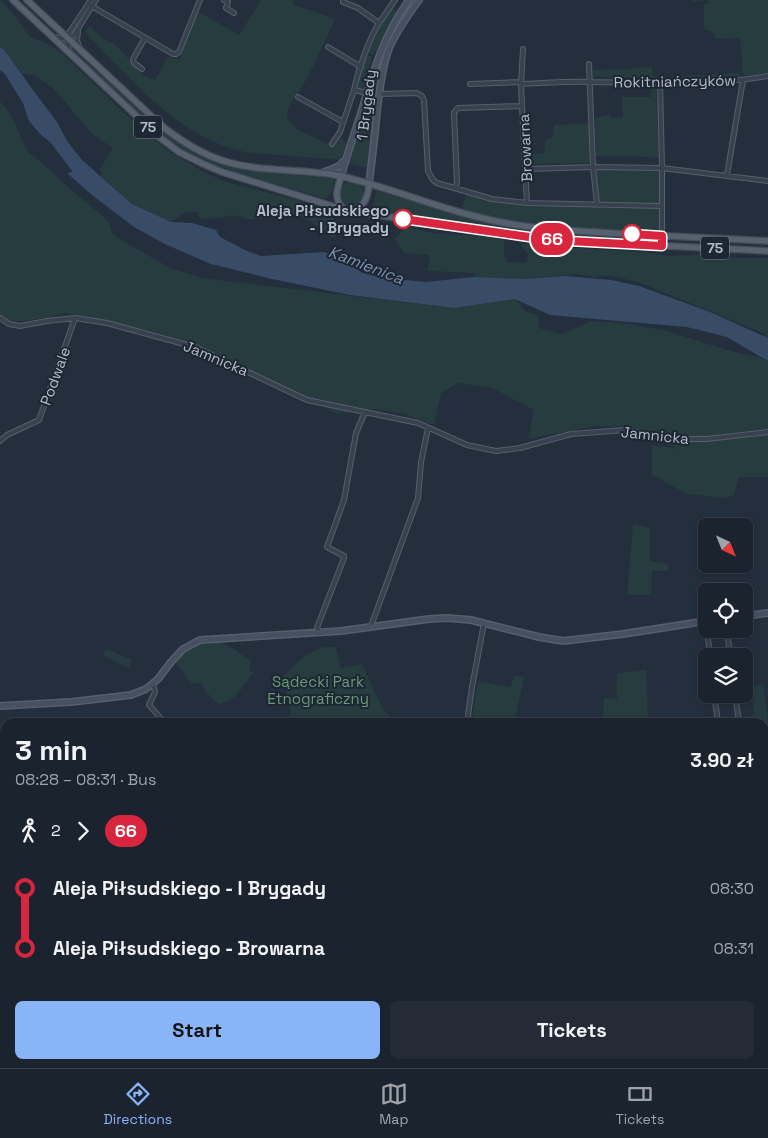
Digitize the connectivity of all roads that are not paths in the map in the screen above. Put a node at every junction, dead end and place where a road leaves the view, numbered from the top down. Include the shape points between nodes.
1 (13, 0) edge
2 (27, 0) edge
3 (91, 0) edge
4 (96, 0) edge
5 (200, 0) edge
6 (224, 0) edge
7 (343, 0) edge
8 (395, 0) edge
9 (409, 0) edge
10 (419, 0) edge
11 (90, 6) junction
12 (234, 13) dead end
13 (379, 22) junction
14 (78, 30) junction
15 (66, 35) junction
16 (50, 36) junction
17 (145, 38) junction
18 (328, 47) dead end
19 (523, 49) dead end
20 (82, 53) junction
21 (70, 54) junction
22 (590, 64) dead end
23 (361, 67) junction
24 (142, 69) dead end
25 (768, 76) edge
26 (743, 80) junction
27 (591, 82) junction
28 (520, 83) junction
29 (660, 83) junction
30 (470, 84) dead end
31 (354, 90) junction
32 (367, 93) junction
33 (379, 94) junction
34 (298, 97) dead end
35 (522, 106) junction
36 (343, 122) junction
37 (332, 144) dead end
38 (347, 156) junction
39 (593, 167) junction
40 (662, 168) junction
41 (526, 169) junction
42 (318, 173) junction
43 (728, 175) junction
44 (341, 176) junction
45 (768, 181) edge
46 (370, 184) junction
47 (455, 188) junction
48 (527, 203) junction
49 (597, 204) junction
50 (662, 206) junction
51 (348, 211) junction
52 (662, 236) junction
53 (768, 241) edge
54 (662, 246) junction
55 (768, 252) edge
56 (0, 318) edge
57 (75, 318) junction
58 (365, 412) junction
59 (428, 428) junction
60 (768, 432) edge
61 (0, 441) edge
62 (768, 613) edge
63 (753, 615) edge
64 (484, 623) junction
65 (698, 623) edge
66 (371, 626) junction
67 (320, 633) junction
68 (153, 683) junction
69 (715, 703) edge
70 (736, 703) edge
71 (0, 706) edge
72 (160, 718) edge
73 (468, 718) edge
74 (717, 718) edge
75 (738, 718) edge

1 - 16 main road, 75
2 - 15 main road, 75
3 - 11 street
4 - 11 street
5 - 17 street via 179,52 173,54
6 - 12 street via 228,2 226,8
7 - 13 street
8 - 13 street
9 - 32 street, 1 Brygady via 386,38
10 - 33 street, 1 Brygady via 390,46
11 - 14 street
11 - 15 street
11 - 17 street
13 - 23 street
14 - 15 street via 74,35
14 - 20 street via 77,40
15 - 16 street
15 - 20 main road, 75
15 - 21 street
16 - 21 main road, 75
17 - 24 street via 133,59
18 - 23 street
19 - 28 street
20 - 42 main road, 75 via 184,143 241,165
21 - 51 main road, 75 via 159,137 180,152 222,172
22 - 27 street
23 - 31 street
25 - 26 street, Rokitniańczyków
26 - 29 street, Rokitniańczyków
26 - 43 street
27 - 28 street, Rokitniańczyków
27 - 29 street, Rokitniańczyków
27 - 39 street
28 - 30 street, Rokitniańczyków
28 - 35 street
29 - 40 street
31 - 32 street
31 - 36 street
32 - 33 street
32 - 38 street, 1 Brygady
33 - 46 street, 1 Brygady
33 - 47 street, Browarna via 417,93 422,96 428,171 437,183
34 - 36 street
35 - 41 street, Browarna
35 - 47 street, Browarna via 456,110
36 - 37 street
38 - 42 street via 341,165
38 - 44 street, 1 Brygady
39 - 40 street
39 - 41 street
39 - 49 street
40 - 43 street
40 - 50 street
41 - 48 street, Browarna
42 - 44 main road, 75
43 - 45 street
44 - 46 main road, 75
44 - 51 main road via 338,201
46 - 51 main road, 1 Brygady via 362,206
46 - 52 main road, 75 via 482,218 520,225
47 - 48 street, Browarna via 492,199
48 - 49 street
49 - 50 street
50 - 52 street
51 - 54 main road, 75 via 529,237
52 - 53 main road, 75
52 - 54 street
54 - 55 main road, 75
56 - 57 street, Jamnicka via 8,324 20,326
57 - 58 street, Jamnicka via 107,323 195,347 307,400
57 - 61 street, Podwale via 39,420
58 - 59 street, Jamnicka
58 - 67 street via 356,433 344,500 327,547 344,558 318,624
59 - 60 street, Jamnicka via 467,445 496,451 571,434 625,430 672,439 707,439
59 - 66 street via 418,498
62 - 63 street
64 - 65 street via 563,641
64 - 66 street via 448,618
64 - 73 street
66 - 67 street
67 - 68 street via 200,640 182,649
68 - 71 street via 131,695
68 - 72 street via 155,692 149,705
69 - 74 street
70 - 75 street

